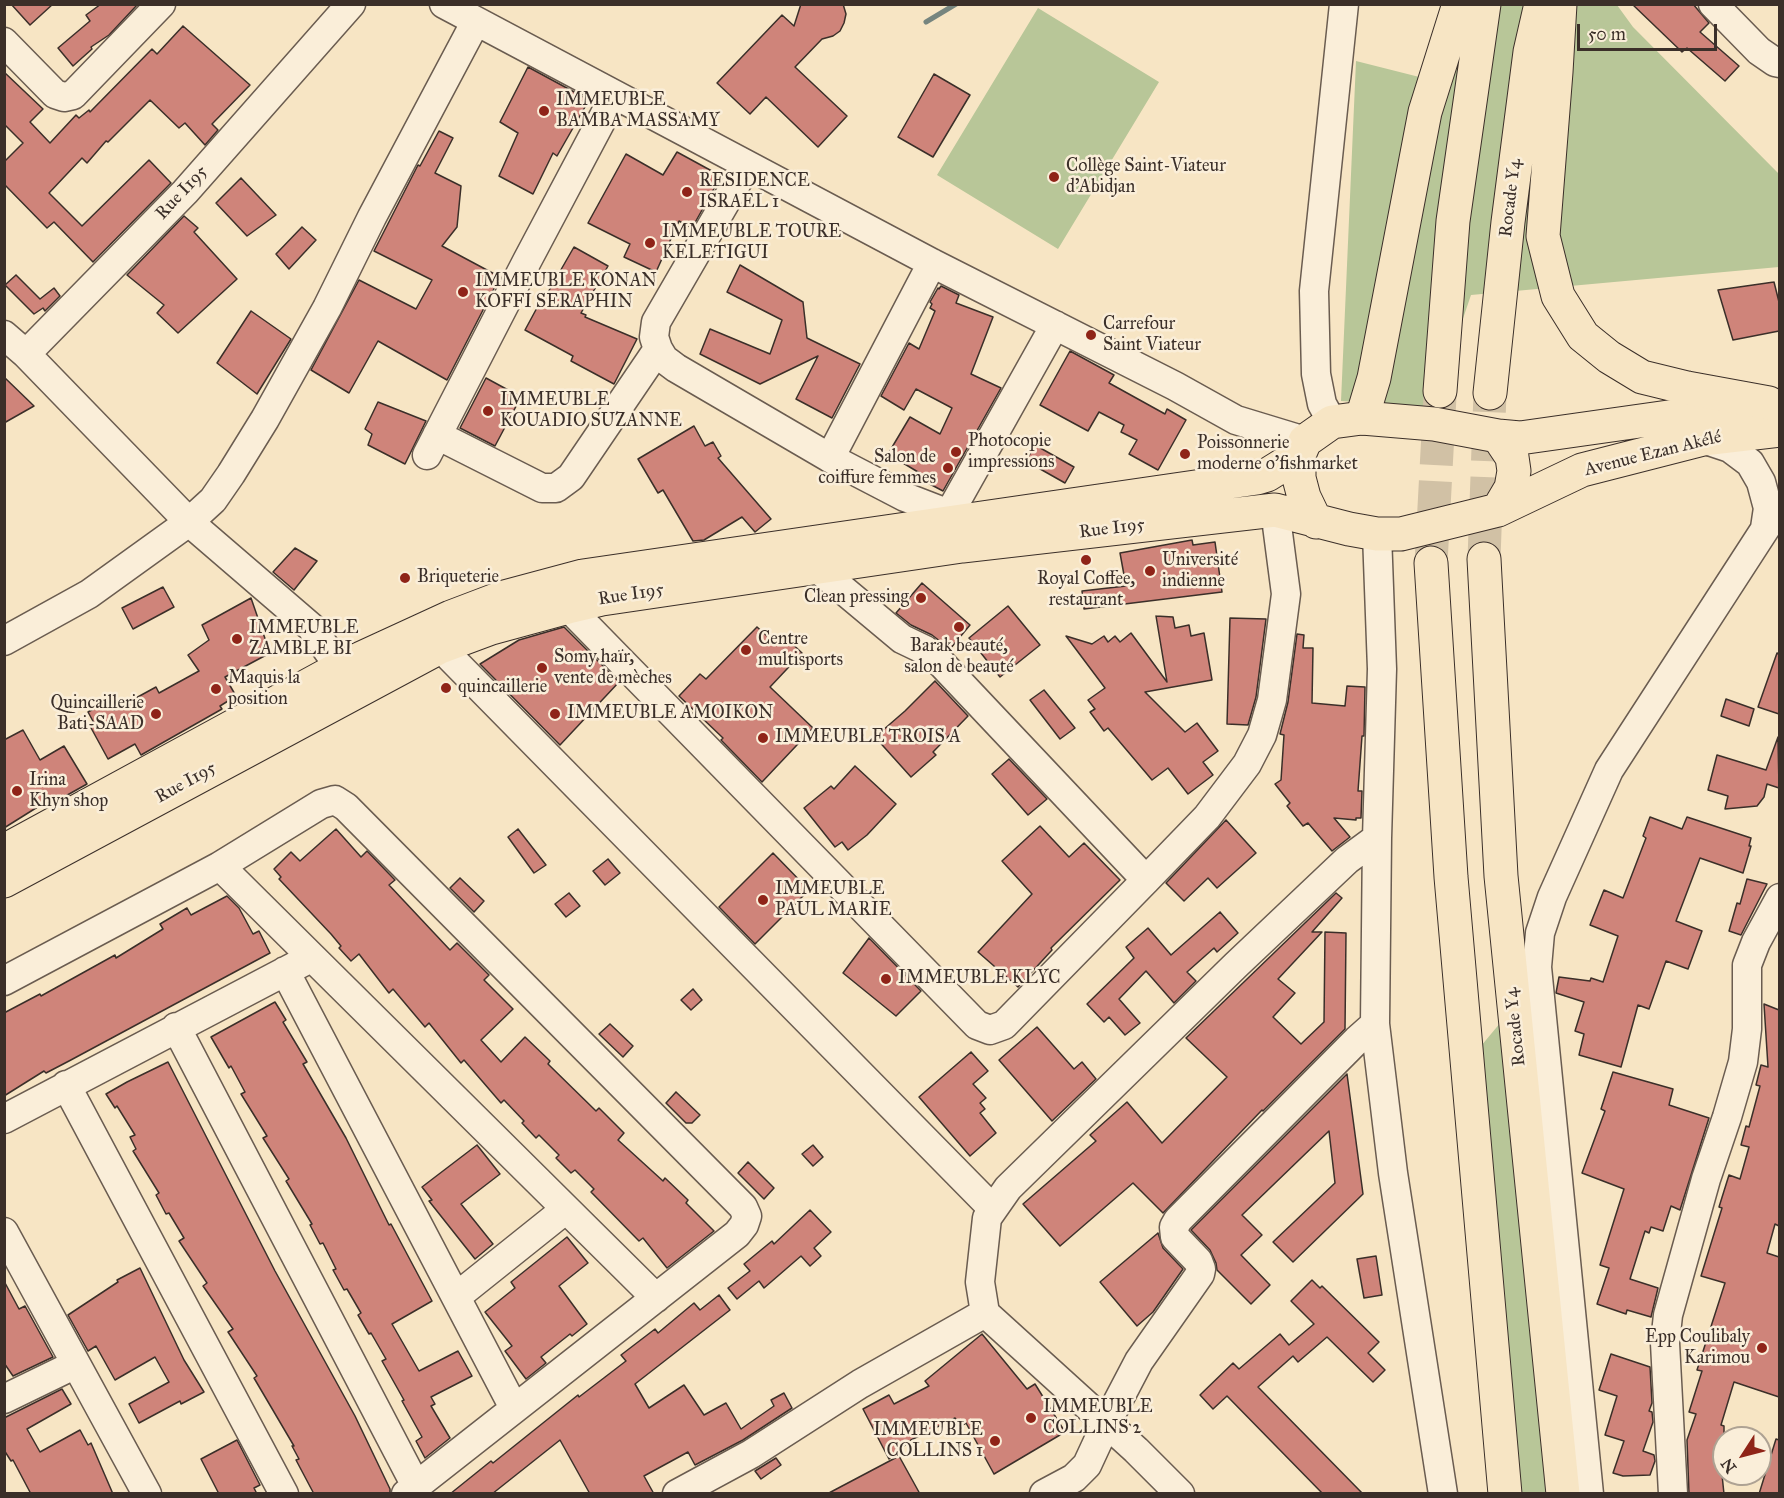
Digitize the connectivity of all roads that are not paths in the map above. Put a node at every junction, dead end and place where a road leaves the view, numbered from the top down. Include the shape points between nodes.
1 (161, 4) edge
2 (351, 4) edge
3 (444, 4) edge
4 (1344, 4) edge
5 (1459, 4) edge
6 (1484, 4) edge
7 (1541, 4) edge
8 (1560, 4) edge
9 (1713, 4) edge
10 (476, 21) junction
11 (4, 42) edge
12 (1779, 63) edge
13 (615, 95) junction
14 (747, 165) junction
15 (932, 263) junction
16 (1055, 326) junction
17 (4, 335) edge
18 (658, 349) junction
19 (26, 354) junction
20 (1440, 391) tunnel mouth
21 (1490, 393) tunnel mouth
22 (1776, 411) edge
23 (1347, 420) junction
24 (1498, 436) junction
25 (1703, 439) junction
26 (1302, 448) junction
27 (830, 458) junction
28 (1275, 510) junction
29 (1498, 510) junction
30 (1772, 517) edge
31 (189, 522) junction
32 (1316, 522) junction
33 (955, 528) junction
34 (1377, 534) junction
35 (1484, 559) tunnel mouth
36 (1431, 563) tunnel mouth
37 (818, 567) junction
38 (568, 607) junction
39 (4, 640) edge
40 (440, 647) junction
41 (347, 680) junction
42 (1377, 838) junction
43 (4, 851) edge
44 (220, 866) junction
45 (1146, 880) junction
46 (4, 881) edge
47 (1779, 898) edge
48 (311, 958) junction
49 (285, 971) junction
50 (4, 981) edge
51 (1376, 1024) junction
52 (176, 1027) junction
53 (66, 1085) junction
54 (4, 1119) edge
55 (566, 1209) junction
56 (993, 1209) junction
57 (4, 1232) edge
58 (456, 1298) junction
59 (656, 1298) junction
60 (985, 1313) junction
61 (76, 1364) junction
62 (4, 1399) edge
63 (514, 1408) junction
64 (1106, 1424) junction
65 (411, 1490) edge
66 (147, 1494) edge
67 (284, 1494) edge
68 (677, 1494) edge
69 (1044, 1494) edge
70 (1180, 1494) edge
71 (1443, 1494) edge
72 (1505, 1494) edge
73 (1563, 1494) edge
74 (1589, 1494) edge
75 (1673, 1494) edge

1 - 11 street via 73,95 55,94
2 - 19 street, Rue I195 via 185,192
3 - 10 street
4 - 23 street via 1314,291 1316,374 1322,404
5 - 23 main road via 1425,112 1374,378
6 - 20 main road via 1453,220
7 - 21 main road, Rocade Y4 via 1530,52
8 - 22 main road via 1543,236 1558,296 1583,336 1642,376
9 - 12 street via 1759,51
10 - 13 street
10 - 31 street via 265,419 213,500
13 - 14 street
13 - 18 street via 432,445 542,488 556,488 571,477
14 - 15 street
14 - 18 street via 656,322 654,337
15 - 16 street
15 - 27 street
16 - 26 street via 1236,420
16 - 33 street
17 - 19 street
18 - 27 street via 676,368
19 - 31 street
22 - 24 main road, Avenue Ezan Akélé via 1520,438
22 - 25 main road, Avenue Ezan Akélé
23 - 24 main road via 1434,424
23 - 26 main road, Rue I195
24 - 29 main road via 1512,457 1514,471 1511,488
25 - 29 main road, Avenue Ezan Akélé via 1582,470
25 - 30 street via 1730,448 1750,464 1761,482
26 - 32 main road via 1299,478
26 - 33 main road, Rue I195 via 1267,475 1257,478
27 - 33 street
28 - 32 main road, Rue I195
28 - 33 main road, Rue I195
28 - 45 street via 1286,594 1272,700 1262,735 1247,764 1207,817
29 - 34 main road, Rue I195 via 1401,534
30 - 74 street via 1609,770 1540,933 1537,967
31 - 39 street via 89,594
31 - 41 street via 311,627
32 - 34 main road, Rue I195
33 - 37 main road, Rue I195
33 - 41 main road, Rue I195 via 583,576 501,598 451,617
34 - 42 street via 1382,669
35 - 73 main road, Rocade Y4 via 1501,876
36 - 72 main road via 1451,877
37 - 38 main road, Rue I195
37 - 45 street via 902,639 942,664
38 - 40 main road, Rue I195
38 - 45 street via 977,1026 990,1030 1004,1025
40 - 41 main road, Rue I195
40 - 56 street
41 - 43 main road, Rue I195
41 - 46 main road, Rue I195
42 - 51 street
42 - 56 street via 1347,860 1236,965 1008,1188
44 - 48 street
44 - 50 street
44 - 59 street via 321,804 335,801 346,807 743,1208 747,1216 737,1234
47 - 75 street via 1755,942 1748,965 1743,1062 1665,1328
48 - 49 street
48 - 55 street
49 - 52 street
49 - 58 street
51 - 64 street via 1178,1220 1174,1227 1176,1237 1198,1261 1200,1274 1139,1361
51 - 71 street via 1393,1173
52 - 53 street
52 - 65 street
53 - 54 street
53 - 67 street
55 - 58 street
55 - 59 street
56 - 60 street via 987,1218 980,1282
57 - 61 street
58 - 63 street
59 - 63 street
60 - 64 street
60 - 68 street via 860,1384 751,1454
61 - 62 street
61 - 66 street
63 - 65 street
64 - 69 street via 1087,1465 1074,1478
64 - 70 street

